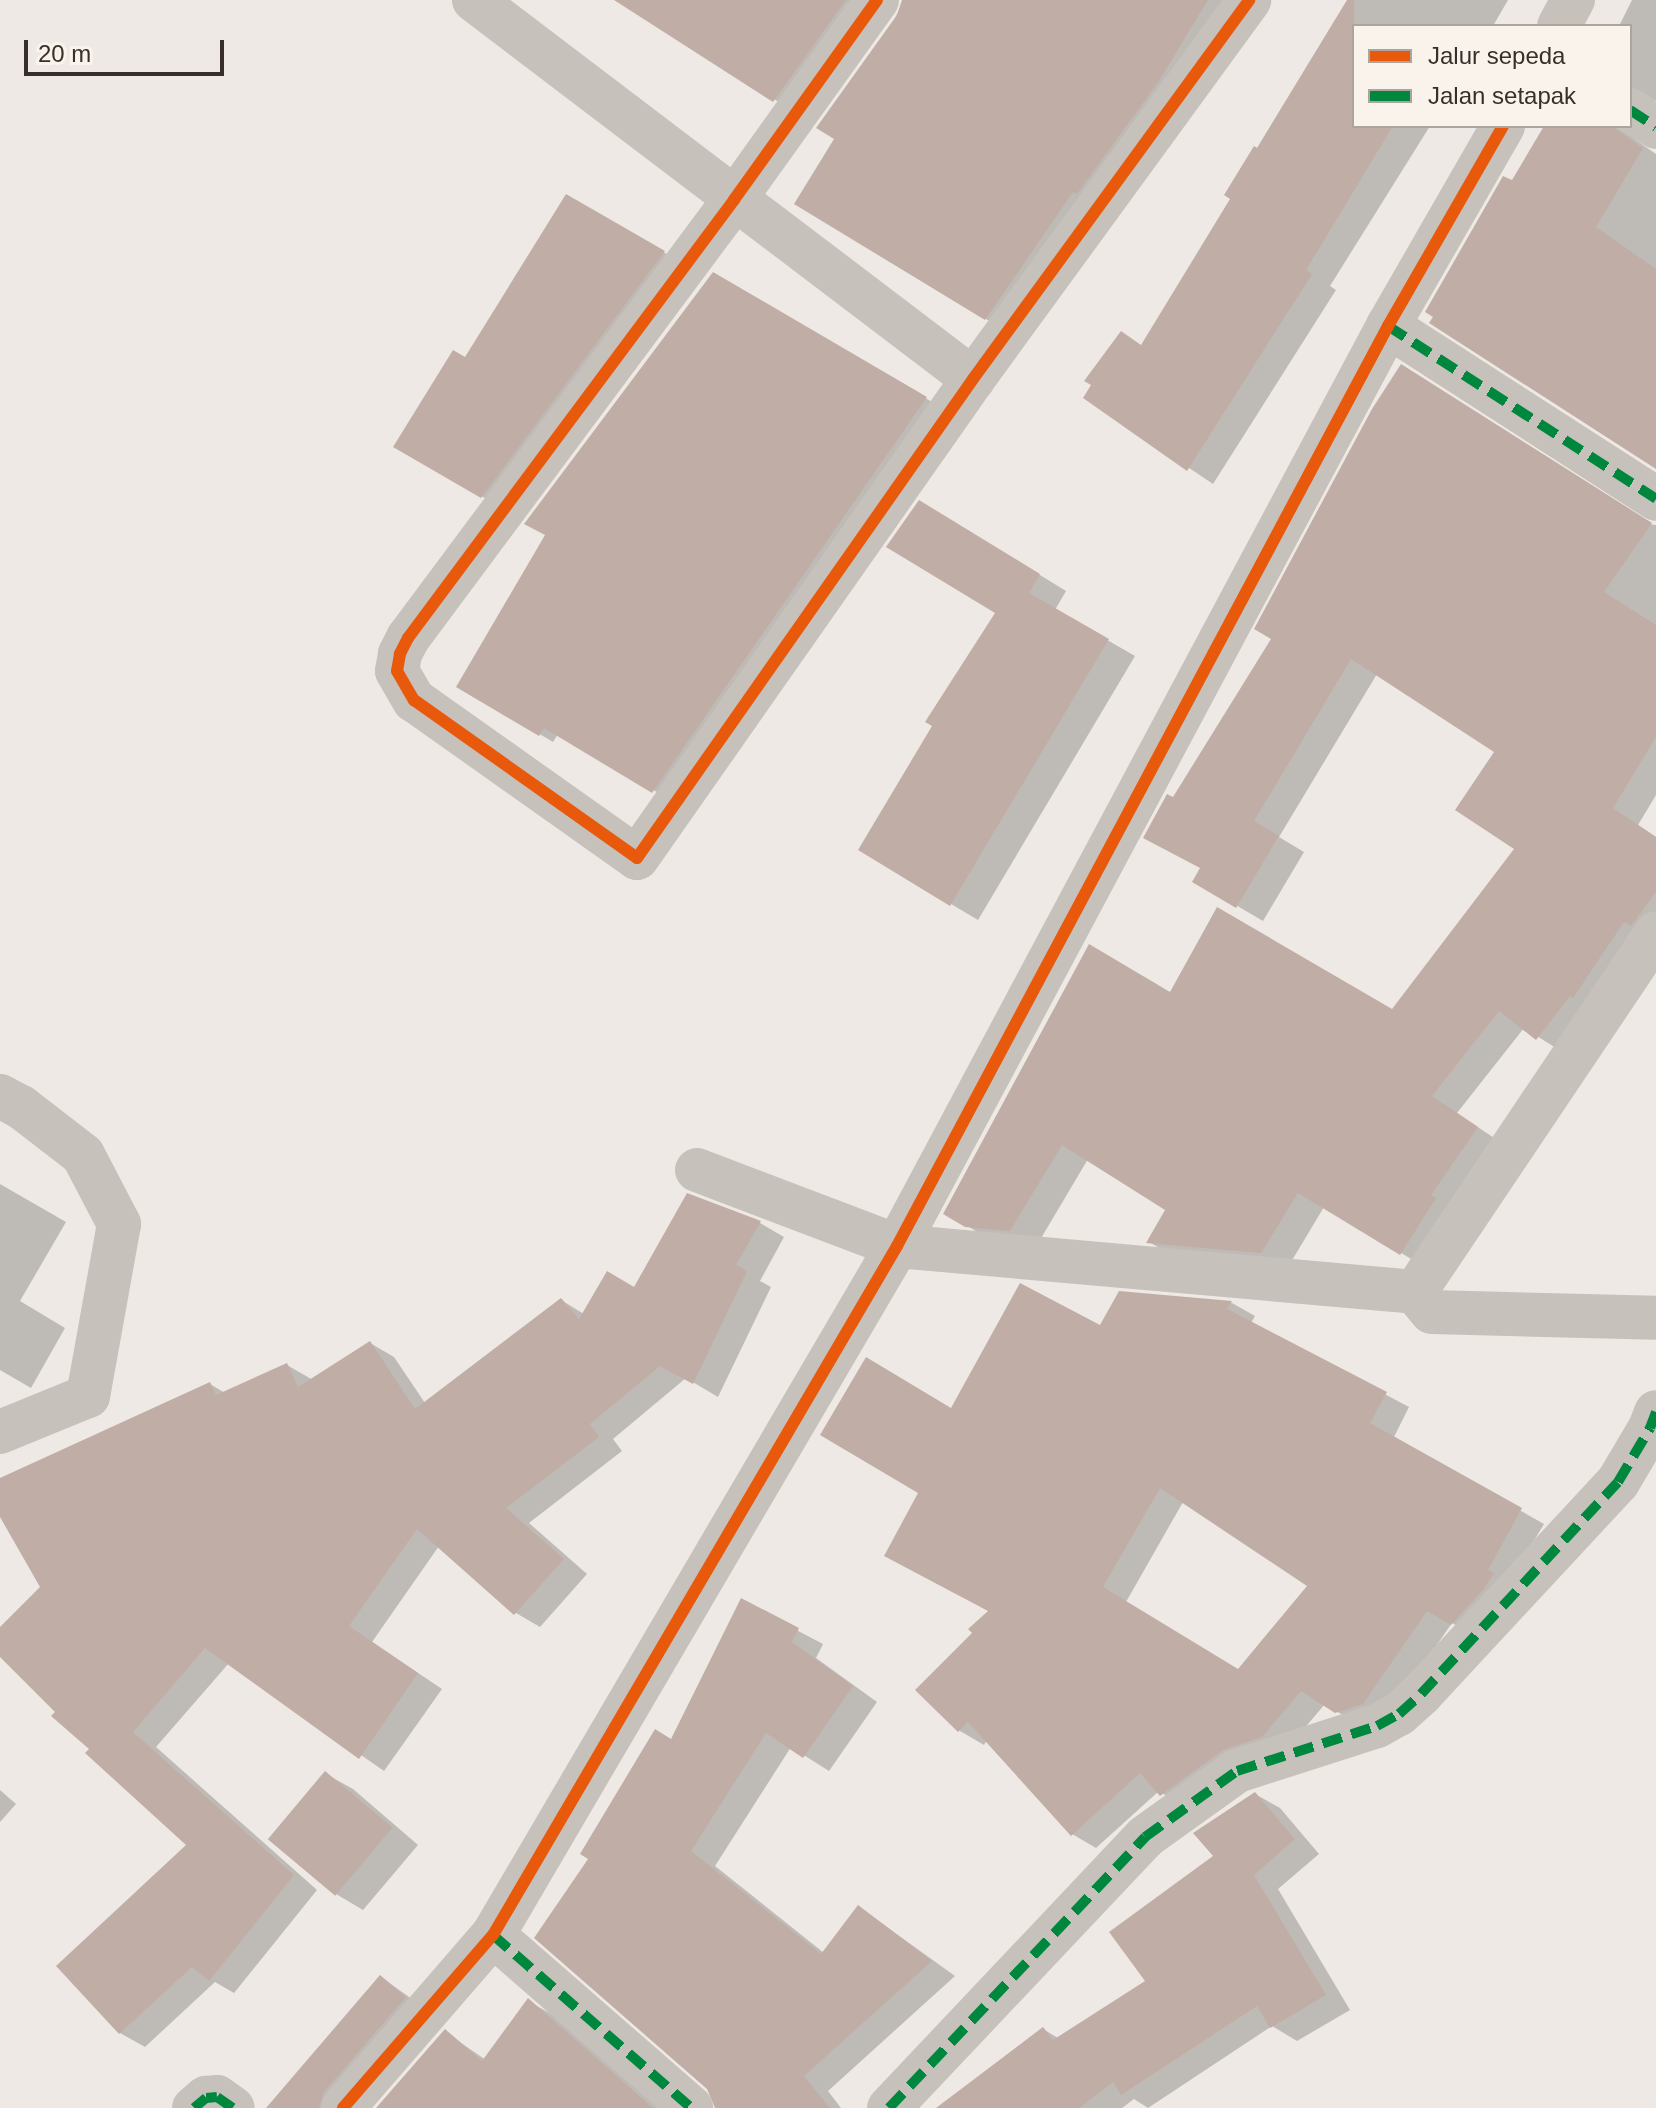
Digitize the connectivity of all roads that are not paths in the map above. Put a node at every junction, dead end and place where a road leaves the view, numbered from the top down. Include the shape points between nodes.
1 (877, 0) edge
2 (1249, 0) edge
3 (1573, 0) edge
4 (477, 1) edge
5 (1560, 24) edge
6 (1632, 111) edge
7 (1656, 127) edge
8 (1502, 128) edge
9 (734, 200) junction
10 (1388, 326) junction
11 (973, 379) junction
12 (1656, 499) edge
13 (1656, 934) edge
14 (0, 1096) edge
15 (697, 1170) dead end
16 (897, 1246) junction
17 (1415, 1292) junction
18 (1656, 1318) edge
19 (1656, 1412) edge
20 (0, 1432) edge
21 (493, 1935) junction
22 (194, 2108) edge
23 (233, 2108) edge
24 (343, 2108) edge
25 (691, 2108) edge
26 (889, 2108) edge

1 - 9 street
2 - 11 street
3 - 5 street
4 - 9 street
6 - 7 street
8 - 10 street
9 - 11 street
9 - 11 street via 408,638 397,671 414,700 637,858
10 - 12 street
10 - 16 street
13 - 17 street
14 - 20 street via 83,1155 119,1224 88,1396
15 - 16 street
16 - 17 street
16 - 21 street
17 - 18 street via 1432,1312
19 - 26 street via 1618,1482 1399,1714 1377,1726 1237,1771 1145,1837
21 - 24 street
21 - 25 street
22 - 23 street via 217,2097

